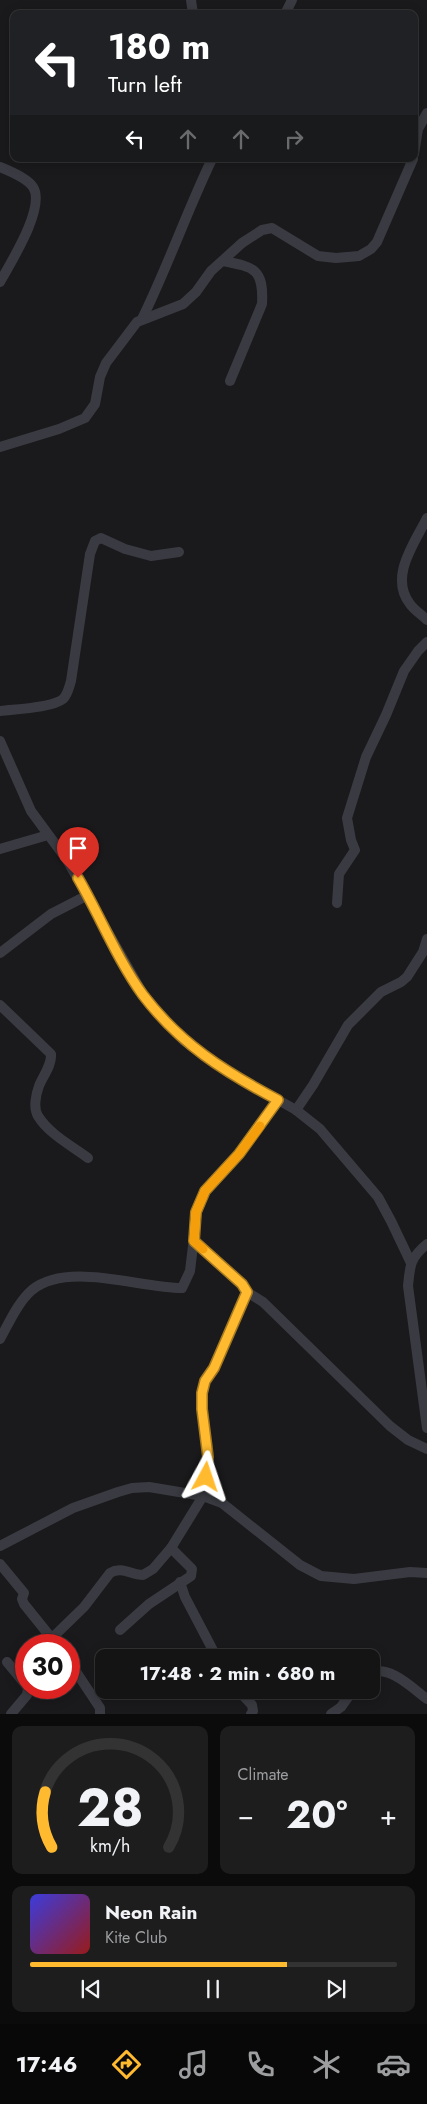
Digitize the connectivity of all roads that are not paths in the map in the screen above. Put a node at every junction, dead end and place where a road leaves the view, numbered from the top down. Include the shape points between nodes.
1 (427, 113) edge
2 (418, 129) edge
3 (211, 162) edge
4 (411, 162) edge
5 (0, 167) edge
6 (223, 261) junction
7 (0, 282) edge
8 (142, 319) junction
9 (230, 381) dead end
10 (0, 447) edge
11 (427, 518) edge
12 (179, 552) dead end
13 (427, 620) edge
14 (427, 642) edge
15 (0, 710) edge
16 (0, 740) edge
17 (48, 835) junction
18 (0, 849) edge
19 (88, 895) junction
20 (337, 903) dead end
21 (427, 939) edge
22 (0, 953) edge
23 (0, 1005) edge
24 (278, 1100) junction
25 (296, 1110) junction
26 (88, 1158) dead end
27 (194, 1241) junction
28 (427, 1244) edge
29 (411, 1263) junction
30 (247, 1292) junction
31 (0, 1339) edge
32 (424, 1381) edge
33 (427, 1428) edge
34 (427, 1449) edge
35 (203, 1496) junction
36 (0, 1546) edge
37 (171, 1548) junction
38 (0, 1564) edge
39 (427, 1573) edge
40 (180, 1582) junction
41 (120, 1630) dead end
42 (48, 1634) edge
43 (61, 1634) edge
44 (212, 1649) edge
45 (7, 1662) dead end
46 (380, 1671) edge
47 (15, 1672) edge
48 (80, 1678) edge
49 (24, 1699) edge
50 (246, 1699) edge
51 (346, 1699) edge
52 (427, 1699) edge
53 (11, 1714) edge
54 (100, 1714) edge
55 (251, 1714) edge
56 (331, 1714) edge

1 - 2 street
3 - 8 street
4 - 6 street via 377,242 359,256 318,256 272,228 251,236
5 - 7 street via 30,183 36,202 28,228
6 - 8 street via 183,304
6 - 9 street via 259,273 263,292 262,304
8 - 10 street via 131,328 106,363 94,404 84,418
11 - 13 street via 403,567 402,587 409,604
12 - 15 street via 151,556 101,538 95,541 90,554 67,693 62,700 53,703
14 - 20 street via 404,671 366,757 347,818 350,840 356,850 339,874
16 - 17 street via 31,811
17 - 18 street
17 - 19 street
19 - 22 street via 51,914
19 - 24 street via 127,969 168,1024 205,1056
21 - 25 street via 423,952 407,977 381,992 348,1025
23 - 26 street via 51,1054 38,1087 37,1115 54,1133
24 - 25 street
24 - 27 street via 239,1154 205,1191 196,1212
25 - 29 street via 320,1129 378,1197
27 - 30 street
27 - 31 street via 190,1271 182,1288 100,1277 54,1279 39,1285 26,1296
28 - 29 street
29 - 32 street via 408,1286
30 - 34 street via 263,1302 390,1426
30 - 35 street via 203,1387 202,1409 208,1457
32 - 33 street
35 - 36 street via 149,1487 132,1488 73,1508
35 - 37 street
35 - 39 street via 222,1503 300,1565 320,1576 354,1579
37 - 40 street via 192,1569 190,1576
37 - 43 street via 148,1574 116,1570 110,1573
38 - 42 street via 21,1588 24,1604
40 - 41 street
40 - 44 street
45 - 47 street
46 - 52 street via 387,1672
48 - 54 street via 100,1708
49 - 53 street
50 - 55 street via 253,1708
51 - 56 street

